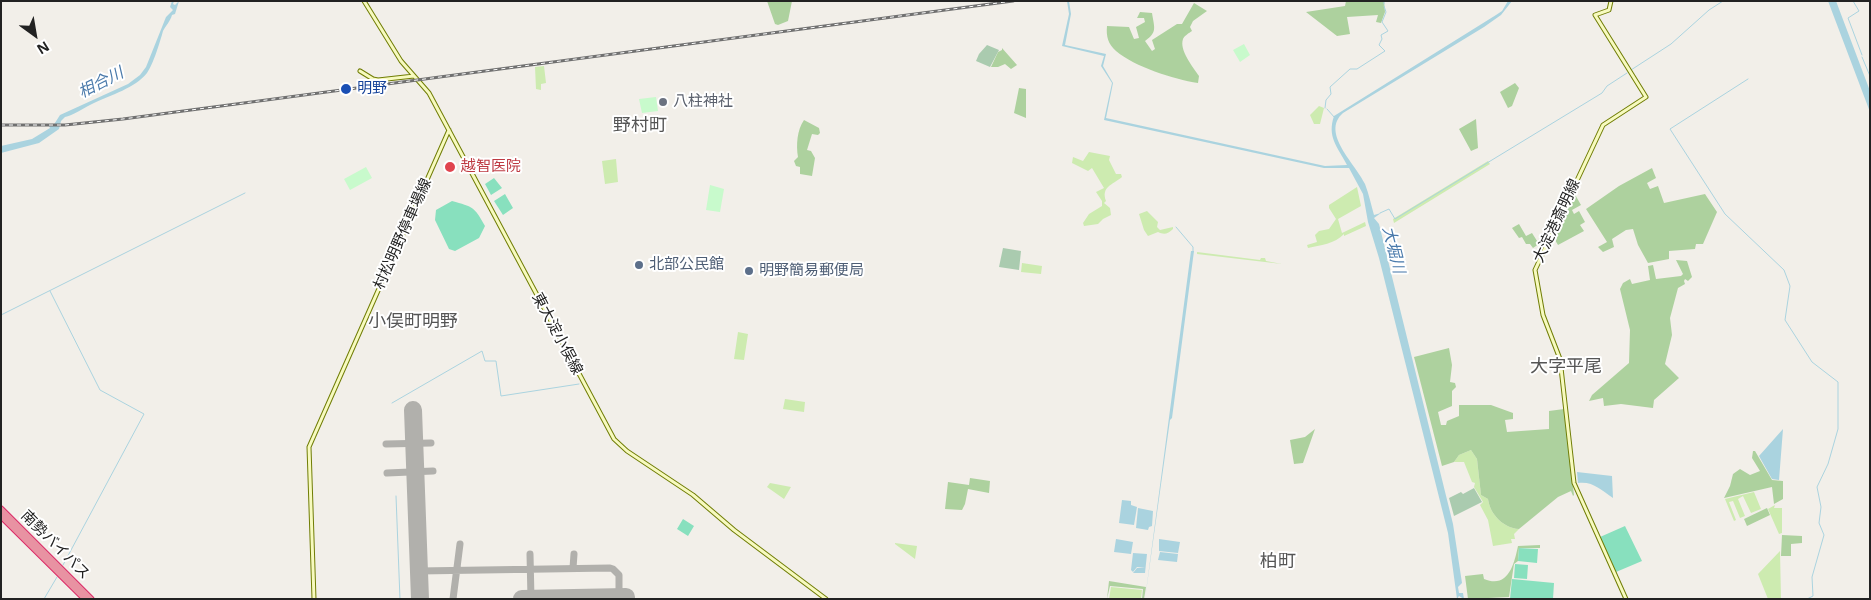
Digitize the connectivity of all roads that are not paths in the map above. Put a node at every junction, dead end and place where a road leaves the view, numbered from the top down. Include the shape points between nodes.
1 (364, 1) edge
2 (1611, 1) edge
3 (360, 71) dead end
4 (414, 76) junction
5 (449, 129) junction
6 (1, 510) edge
7 (1, 516) edge
8 (85, 599) edge
9 (91, 599) edge
10 (314, 599) edge
11 (826, 599) edge
12 (1626, 599) edge

1 - 4 main road, 東大淀小俣線
2 - 12 main road, 大淀港斎明線 via 1609,10 1595,15 1646,97 1603,125 1535,270 1543,315 1560,359 1574,486
3 - 4 main road via 378,80
4 - 5 main road, 東大淀小俣線 via 429,93
5 - 10 main road, 村松明野停車場線 via 309,447
5 - 11 main road, 東大淀小俣線 via 614,439 686,490
6 - 9 highway, 南勢バイパス
7 - 8 highway, 南勢バイパス

